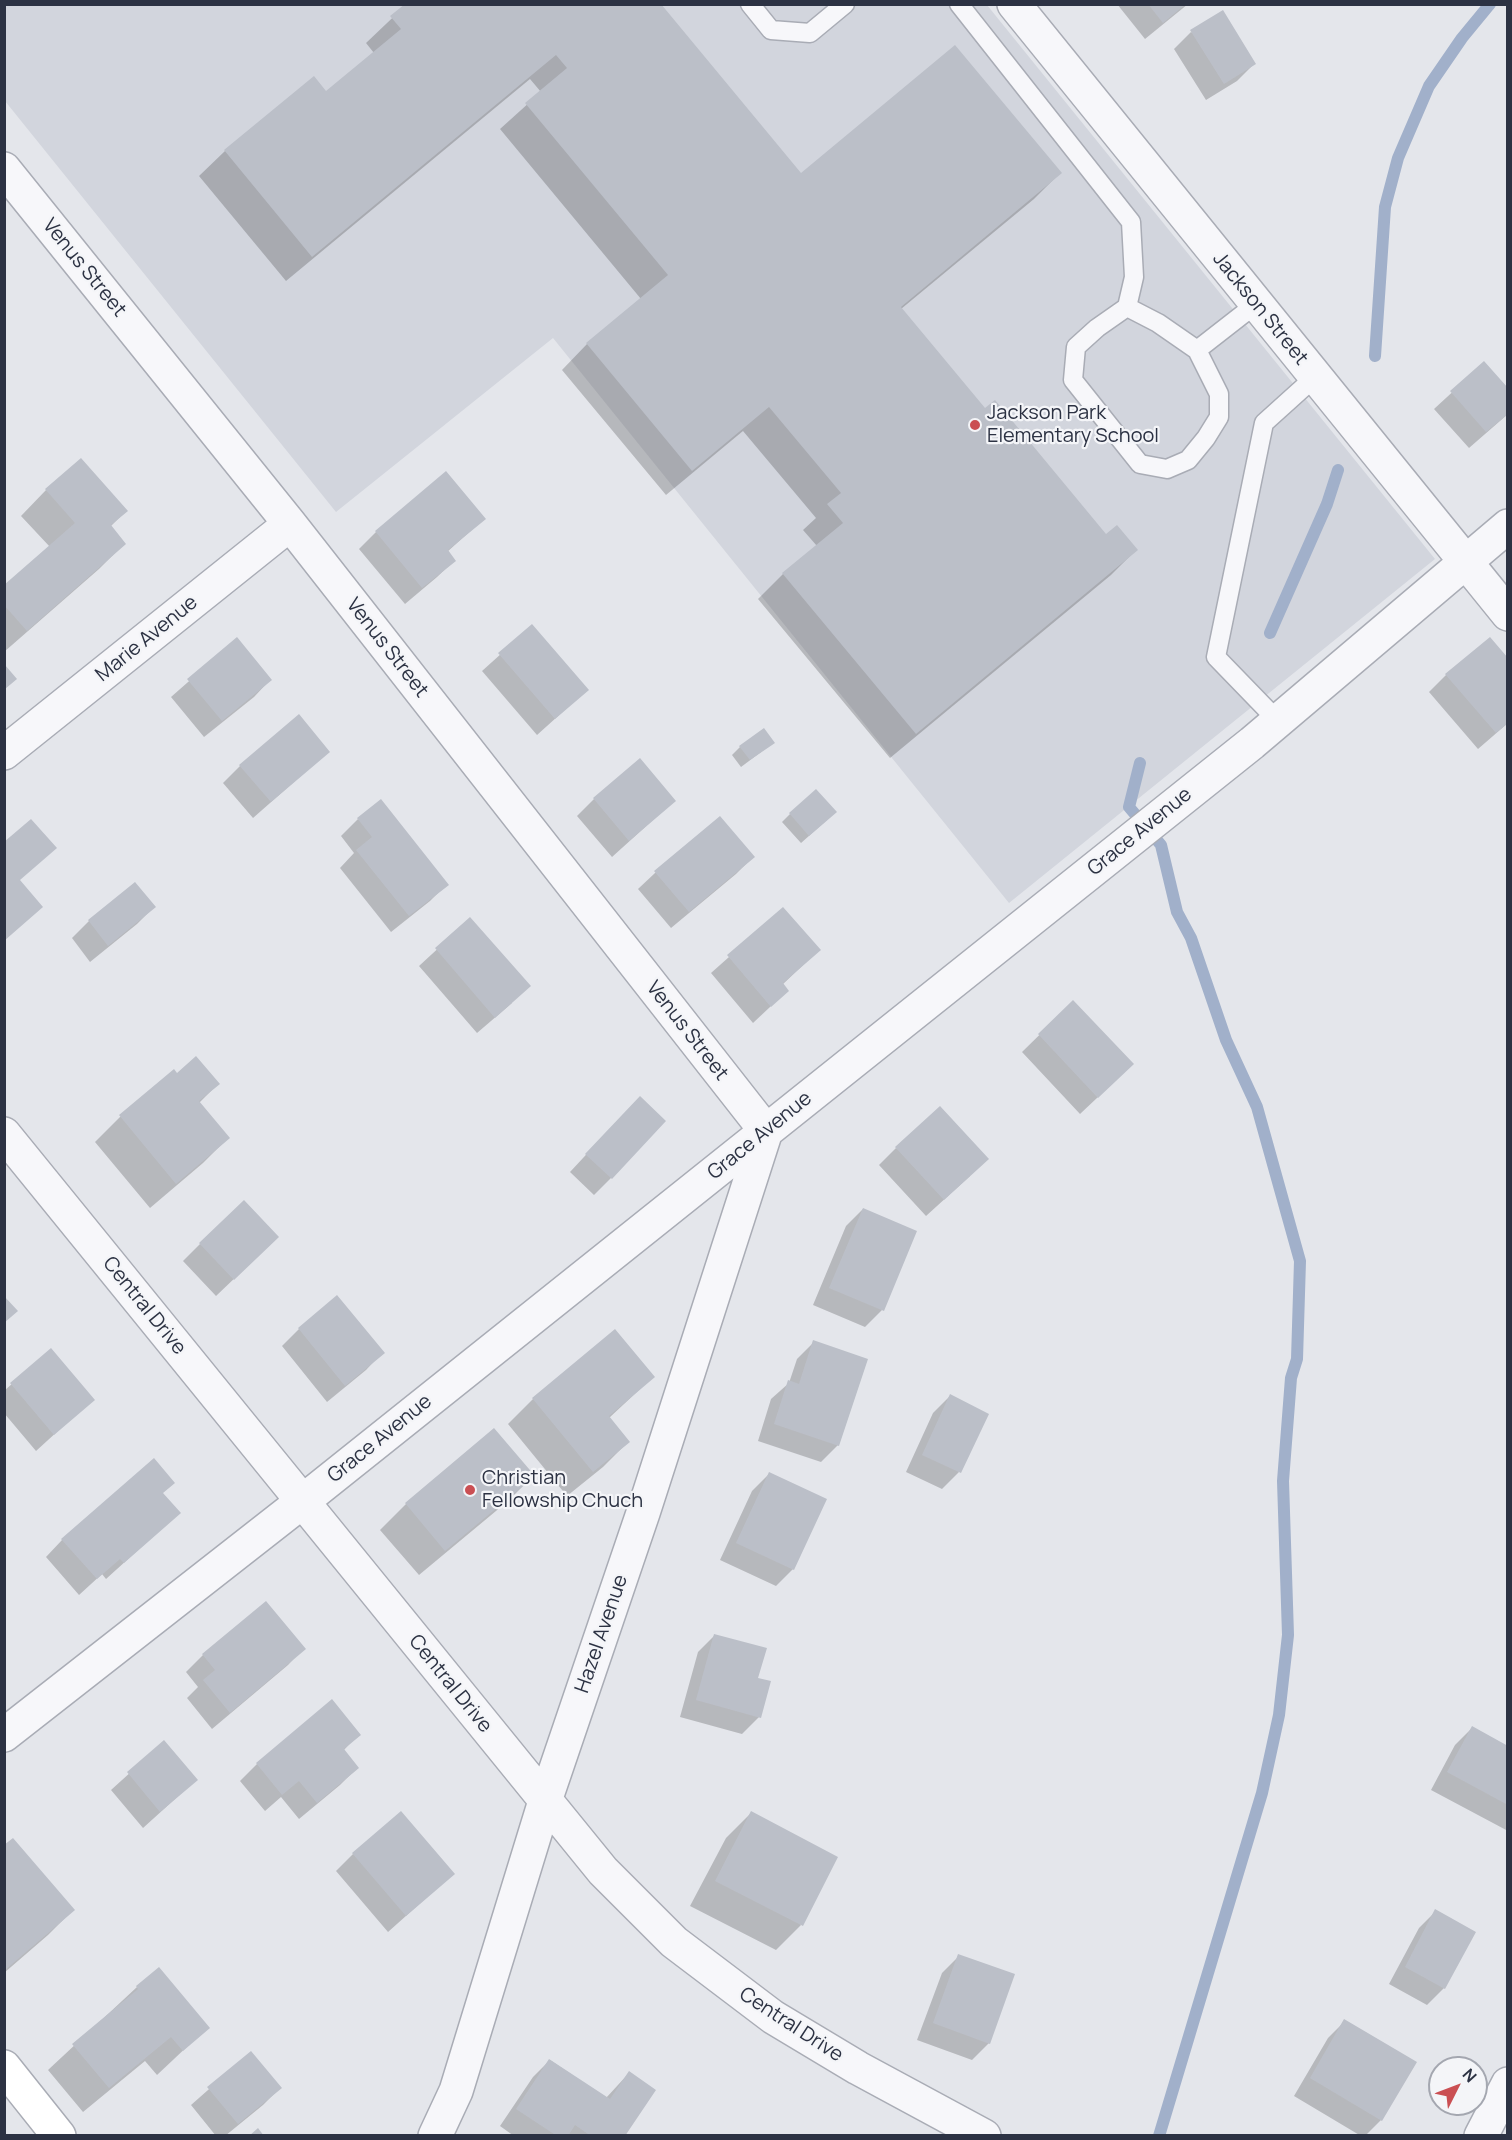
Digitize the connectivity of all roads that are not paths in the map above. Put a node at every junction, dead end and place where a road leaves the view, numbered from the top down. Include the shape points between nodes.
1 (750, 4) edge
2 (846, 4) edge
3 (959, 4) edge
4 (1014, 4) edge
5 (4, 169) edge
6 (1256, 304) junction
7 (1126, 306) junction
8 (1197, 350) junction
9 (1315, 377) junction
10 (290, 524) junction
11 (1508, 526) edge
12 (1465, 562) junction
13 (1508, 614) edge
14 (1278, 721) junction
15 (4, 753) edge
16 (766, 1131) junction
17 (4, 1134) edge
18 (303, 1501) junction
19 (4, 1736) edge
20 (545, 1801) junction
21 (4, 2067) edge
22 (1508, 2084) edge
23 (59, 2136) edge
24 (435, 2136) edge
25 (984, 2136) edge
26 (1480, 2136) edge

1 - 2 lane via 771,30 810,33
3 - 7 lane via 1131,222 1134,277
4 - 6 street, Jackson Street
5 - 10 street, Venus Street
6 - 8 lane
6 - 9 street, Jackson Street
7 - 8 lane
7 - 8 lane via 1076,347 1073,380 1140,464 1167,469 1188,460 1219,417 1219,394
9 - 12 street, Jackson Street
9 - 14 lane via 1264,423 1216,657
10 - 15 street, Marie Avenue
10 - 16 street, Venus Street
11 - 12 street, Grace Avenue
12 - 13 street, Jackson Street
12 - 14 street, Grace Avenue
14 - 16 street, Grace Avenue
16 - 18 street, Grace Avenue
16 - 20 street, Hazel Avenue
17 - 18 street, Central Drive
18 - 19 street, Grace Avenue
18 - 20 street, Central Drive
20 - 24 street, Hazel Avenue via 456,2091
20 - 25 street, Central Drive via 603,1871 674,1942 773,2017
21 - 23 main road
22 - 26 street

